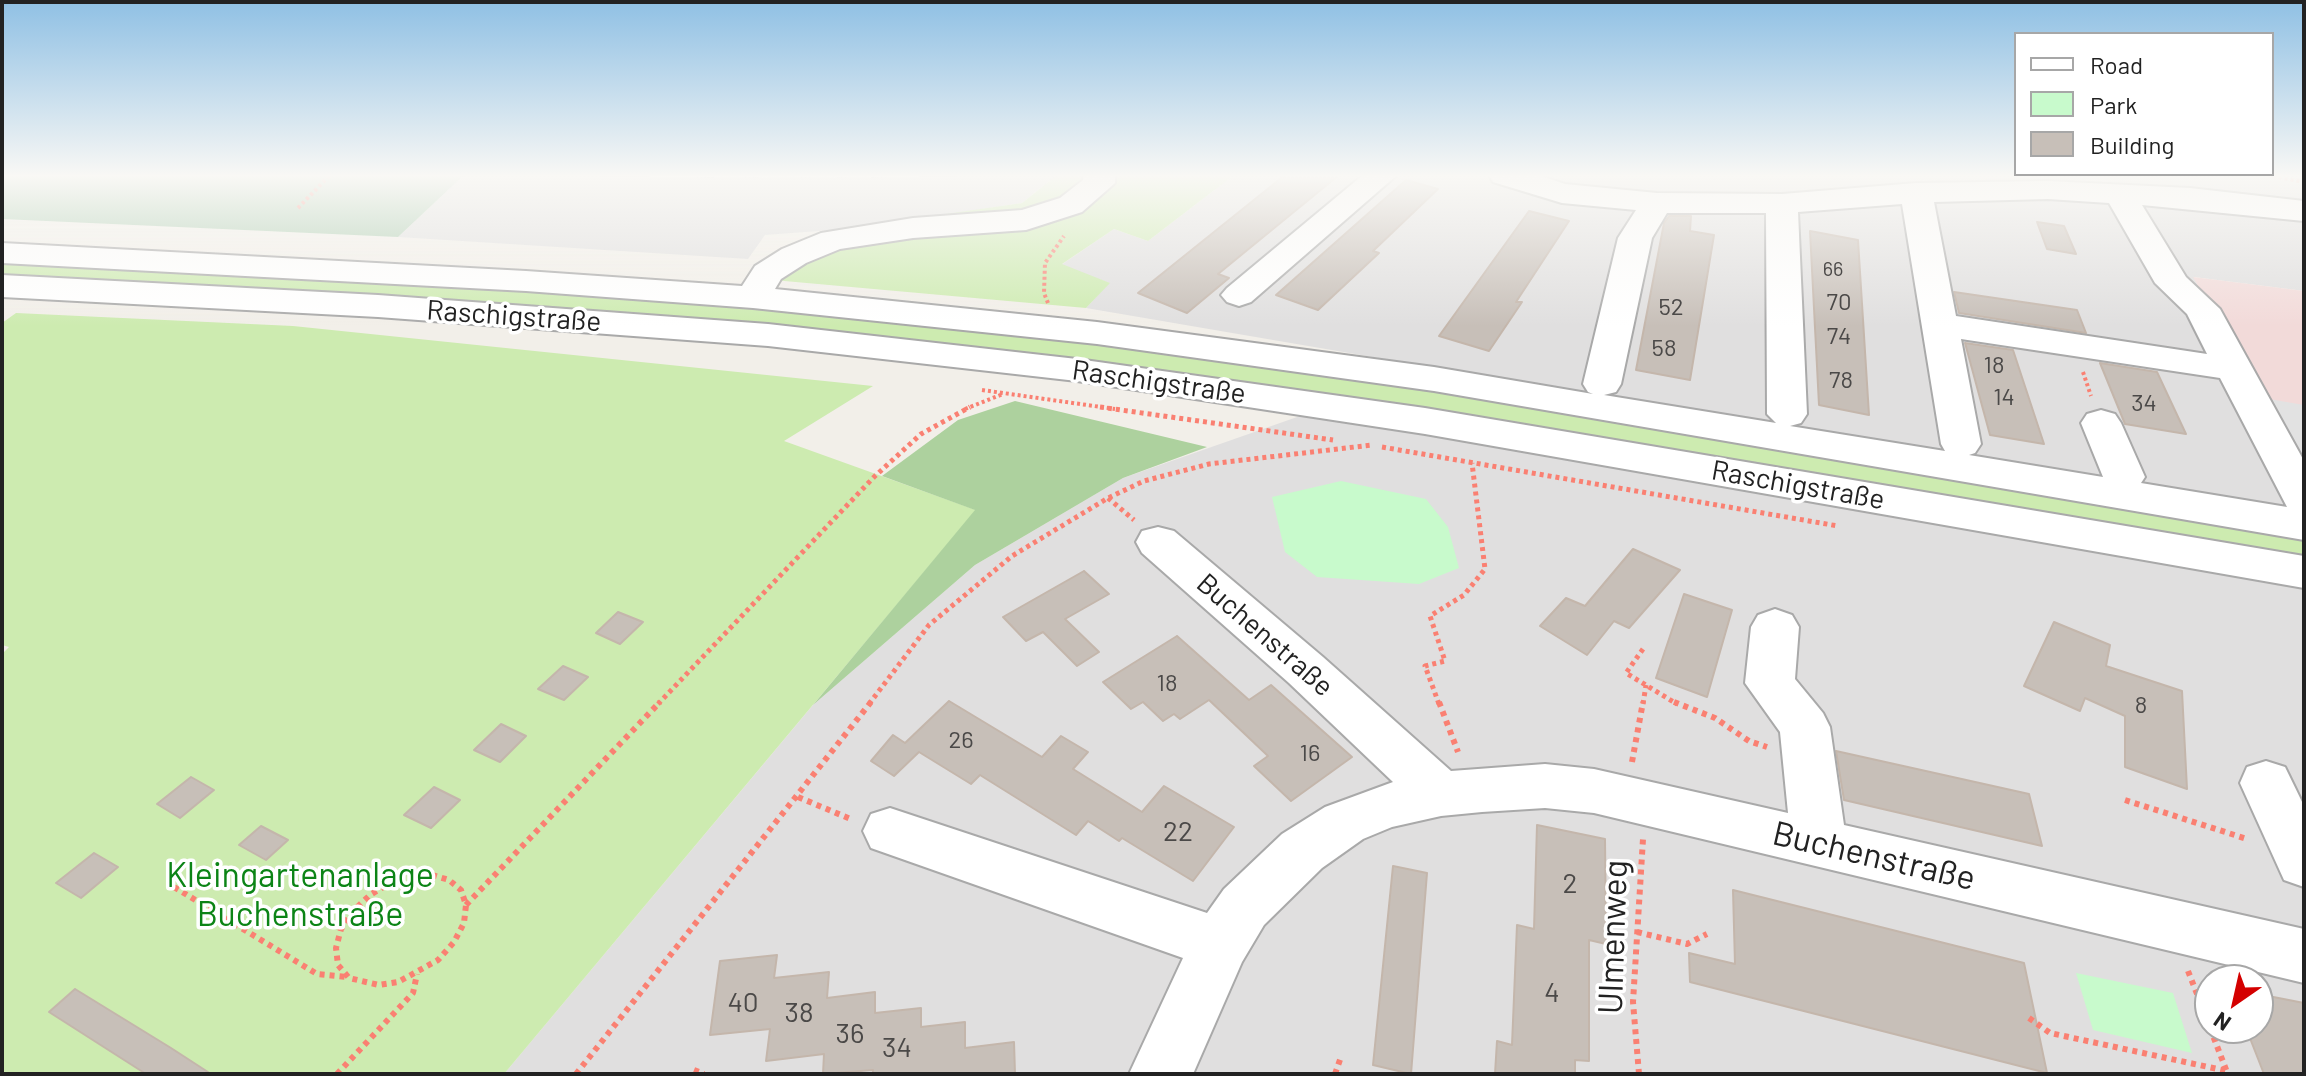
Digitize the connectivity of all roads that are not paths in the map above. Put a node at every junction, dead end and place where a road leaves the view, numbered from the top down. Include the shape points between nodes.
1 (952, 225) edge
2 (1322, 225) edge
3 (1643, 225) edge
4 (1783, 225) edge
5 (1922, 225) edge
6 (2128, 225) edge
7 (2, 253) edge
8 (2, 286) edge
9 (1239, 295) dead end
10 (753, 297) junction
11 (790, 300) junction
12 (1941, 325) junction
13 (768, 335) junction
14 (2234, 369) junction
15 (1602, 384) dead end
16 (1787, 414) dead end
17 (2101, 423) road end
18 (1961, 444) dead end
19 (2124, 477) dead end
20 (2304, 500) edge
21 (2304, 525) edge
22 (1158, 542) dead end
23 (2304, 572) edge
24 (1775, 627) dead end
25 (2266, 783) dead end
26 (1461, 792) junction
27 (890, 831) road end
28 (1819, 843) junction
29 (2304, 863) edge
30 (1220, 944) junction
31 (2304, 956) edge
32 (1161, 1074) edge

1 - 10 street via 833,240 767,273
2 - 9 street
3 - 15 street via 1635,238
4 - 16 street
5 - 12 street
6 - 14 street via 2172,283 2202,309
7 - 10 street, Raschigstraße
8 - 13 street, Raschigstraße via 378,306
10 - 11 street, Raschigstraße
11 - 13 street
11 - 21 street, Raschigstraße via 1110,334 1434,379
12 - 14 street
12 - 18 street
13 - 23 street, Raschigstraße via 1077,370 1425,421
14 - 20 street
17 - 19 street
22 - 26 street, Buchenstraße via 1317,679
24 - 28 street via 1770,683 1805,727
25 - 29 street
26 - 28 street, Buchenstraße via 1545,786 1635,800
26 - 30 street, Buchenstraße via 1386,806 1344,823 1273,877 1244,907
27 - 30 street
28 - 31 street, Buchenstraße
30 - 32 street, Buchenstraße

